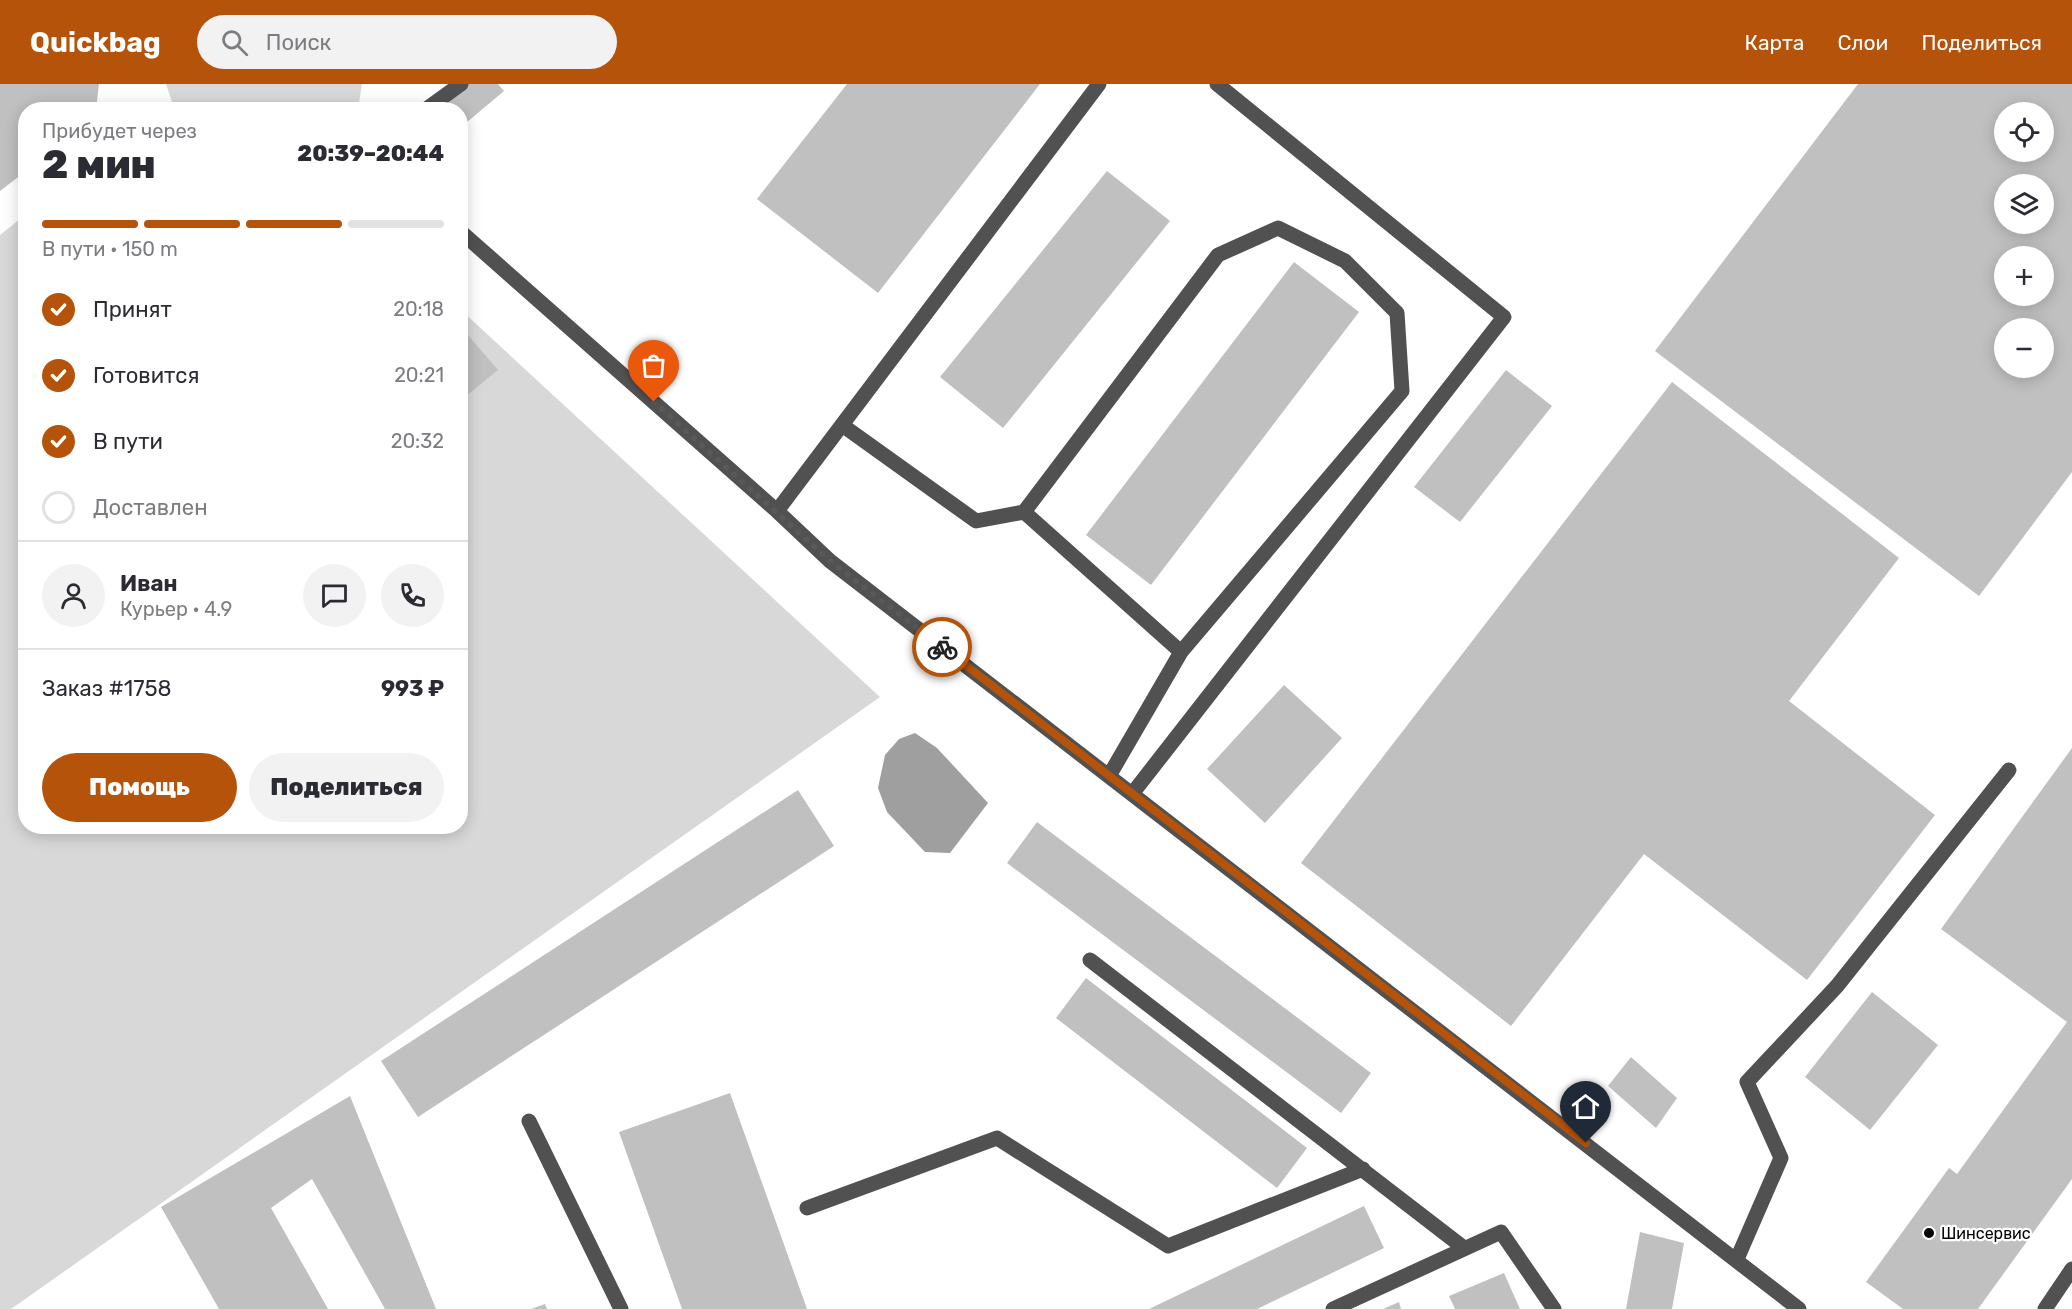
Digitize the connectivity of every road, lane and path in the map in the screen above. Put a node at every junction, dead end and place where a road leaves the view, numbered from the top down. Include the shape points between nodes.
1 (461, 84) edge
2 (1100, 84) edge
3 (1217, 84) edge
4 (435, 102) edge
5 (468, 238) edge
6 (842, 425) junction
7 (777, 511) junction
8 (1024, 512) junction
9 (1181, 652) junction
10 (2009, 770) dead end
11 (1109, 776) junction
12 (1132, 794) junction
13 (1090, 960) dead end
14 (529, 1121) dead end
15 (1363, 1169) junction
16 (807, 1208) dead end
17 (1464, 1248) junction
18 (1737, 1259) junction
19 (2072, 1269) edge
20 (621, 1309) edge
21 (1333, 1309) edge
22 (1554, 1309) edge
23 (1799, 1309) edge
24 (2044, 1309) edge

1 - 4 street
2 - 6 street
3 - 12 street via 1504,317
5 - 7 street
6 - 7 street
6 - 8 street via 976,521
7 - 11 street via 830,561
8 - 9 street
8 - 9 street via 1218,255 1278,228 1346,261 1397,313 1402,391
9 - 11 street
10 - 18 street via 1837,986 1747,1082 1781,1158
11 - 12 street
12 - 18 street
13 - 15 street
14 - 20 street
15 - 16 street via 1168,1246 997,1138
15 - 17 street
17 - 21 street
17 - 22 street via 1501,1232
18 - 23 street
19 - 24 street

